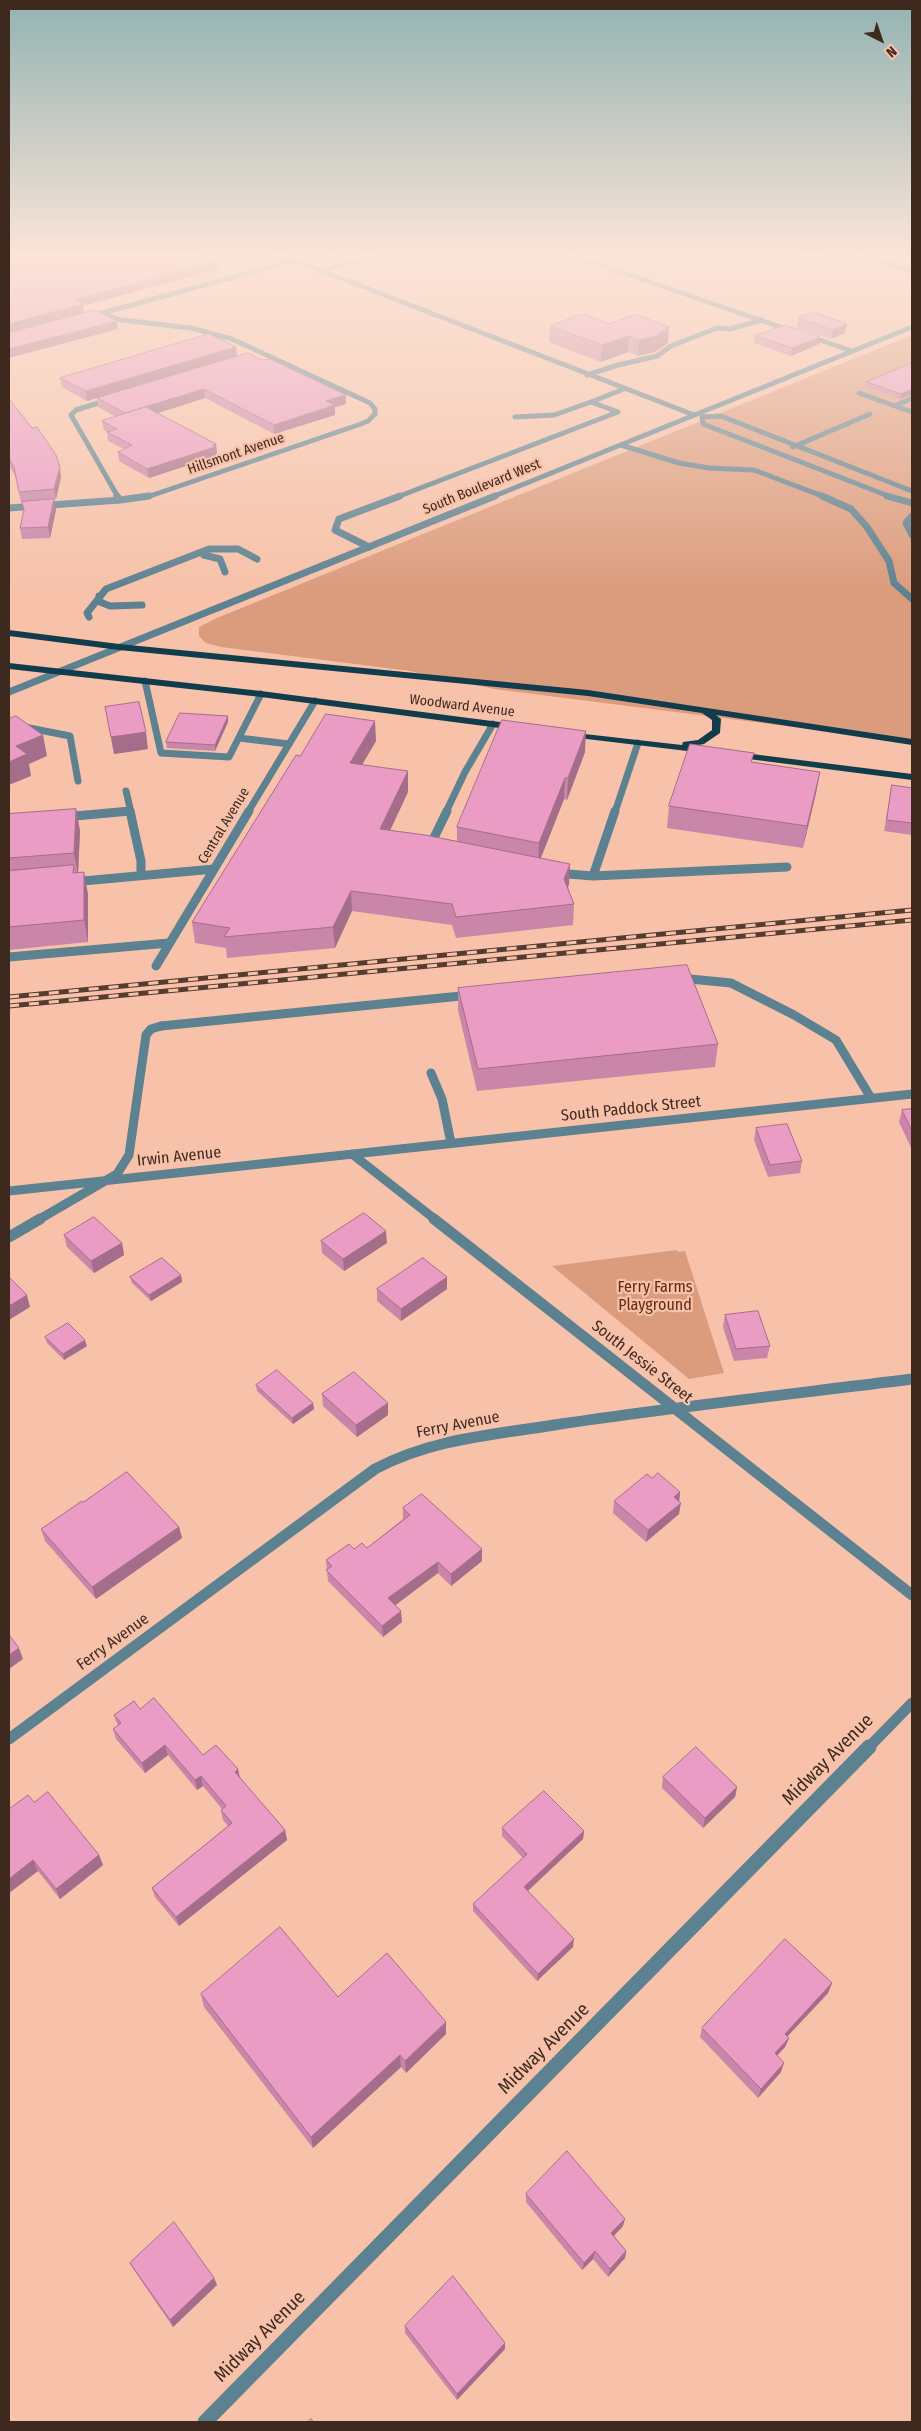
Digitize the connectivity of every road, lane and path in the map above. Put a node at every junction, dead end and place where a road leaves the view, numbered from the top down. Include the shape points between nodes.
1 (293, 366) edge
2 (565, 366) edge
3 (615, 366) edge
4 (814, 366) edge
5 (587, 375) junction
6 (624, 389) junction
7 (859, 393) dead end
8 (117, 397) edge
9 (912, 398) edge
10 (592, 402) junction
11 (895, 406) junction
12 (912, 412) edge
13 (870, 414) dead end
14 (694, 415) junction
15 (515, 417) dead end
16 (702, 418) junction
17 (621, 445) junction
18 (797, 446) junction
19 (779, 454) junction
20 (912, 491) edge
21 (120, 500) junction
22 (912, 503) edge
23 (9, 508) edge
24 (912, 516) edge
25 (912, 535) edge
26 (369, 546) junction
27 (184, 558) junction
28 (257, 559) dead end
29 (224, 572) dead end
30 (99, 596) junction
31 (912, 599) edge
32 (142, 606) dead end
33 (89, 617) dead end
34 (9, 633) edge
35 (119, 648) junction
36 (9, 666) edge
37 (61, 671) junction
38 (145, 681) junction
39 (9, 692) edge
40 (261, 694) junction
41 (315, 701) junction
42 (704, 710) junction
43 (9, 724) edge
44 (493, 724) junction
45 (522, 728) edge
46 (561, 733) edge
47 (239, 738) junction
48 (912, 742) edge
49 (638, 743) junction
50 (289, 744) junction
51 (674, 747) junction
52 (912, 778) edge
53 (78, 781) dead end
54 (126, 791) dead end
55 (130, 811) junction
56 (55, 818) edge
57 (438, 852) edge
58 (787, 867) dead end
59 (214, 869) junction
60 (546, 872) edge
61 (141, 876) junction
62 (593, 876) junction
63 (66, 882) edge
64 (169, 943) junction
65 (9, 957) edge
66 (156, 966) dead end
67 (674, 978) edge
68 (484, 993) edge
69 (430, 1074) dead end
70 (912, 1094) edge
71 (872, 1098) junction
72 (451, 1143) junction
73 (352, 1154) junction
74 (106, 1180) junction
75 (9, 1190) edge
76 (9, 1237) edge
77 (912, 1379) edge
78 (674, 1408) junction
79 (912, 1595) edge
80 (912, 1703) edge
81 (9, 1739) edge
82 (205, 2422) edge

1 - 21 street, Hillsmont Avenue via 370,403 375,409 374,416 364,424 162,492
2 - 5 street
3 - 5 street
4 - 14 street, South Boulevard West
5 - 6 street
6 - 10 street
6 - 14 street
7 - 11 street
8 - 21 street via 80,408 72,416
9 - 11 street
10 - 15 street via 569,413 540,419
10 - 26 street via 618,412 339,519 335,530
11 - 12 street
13 - 18 street
14 - 16 street
14 - 17 street, South Boulevard West
16 - 18 street via 721,416
16 - 19 street via 703,424
17 - 26 street, South Boulevard West
17 - 31 street via 679,463 754,470 803,487 851,509 889,561 894,584
18 - 19 street
18 - 20 street
19 - 22 street
21 - 23 street, Hillsmont Avenue
24 - 25 street via 906,523
26 - 35 street, South Boulevard West
27 - 28 street via 209,549 234,548
27 - 29 street via 206,554 215,556 222,561
27 - 30 street via 106,589
30 - 32 street via 100,602 110,606
30 - 33 street via 86,613
34 - 35 main road, Woodward Avenue
35 - 37 street, South Boulevard West
35 - 42 main road, Woodward Avenue via 588,694
36 - 37 main road, Woodward Avenue
37 - 38 main road, Woodward Avenue
37 - 39 street, South Boulevard West
38 - 40 main road, Woodward Avenue
38 - 47 street via 161,753 229,757
40 - 41 main road, Woodward Avenue
40 - 47 street
41 - 44 main road, Woodward Avenue
41 - 50 street, Central Avenue
42 - 48 main road, Woodward Avenue
42 - 51 main road via 716,719 717,730 701,742
43 - 53 street via 70,736
44 - 45 main road, Woodward Avenue
44 - 57 street via 464,772 428,850
46 - 49 main road
47 - 50 street
49 - 51 main road
49 - 62 street
50 - 59 street, Central Avenue
51 - 52 main road
54 - 55 street
55 - 56 street
55 - 61 street via 141,861
58 - 62 street
59 - 61 street
59 - 64 street, Central Avenue
60 - 62 street
61 - 63 street
64 - 65 street
64 - 66 street, Central Avenue
67 - 71 street via 731,983 836,1040
68 - 74 street via 151,1029 146,1035 129,1155 117,1174
69 - 72 street via 442,1099
70 - 71 street, South Paddock Street
71 - 72 street, South Paddock Street
72 - 73 street, South Paddock Street
73 - 74 street, Irwin Avenue
73 - 78 street, South Jessie Street
74 - 75 street, Irwin Avenue
74 - 76 street
77 - 78 street, Ferry Avenue
78 - 79 street, South Jessie Street
78 - 81 street, Ferry Avenue via 442,1442 391,1459
80 - 82 street, Midway Avenue

